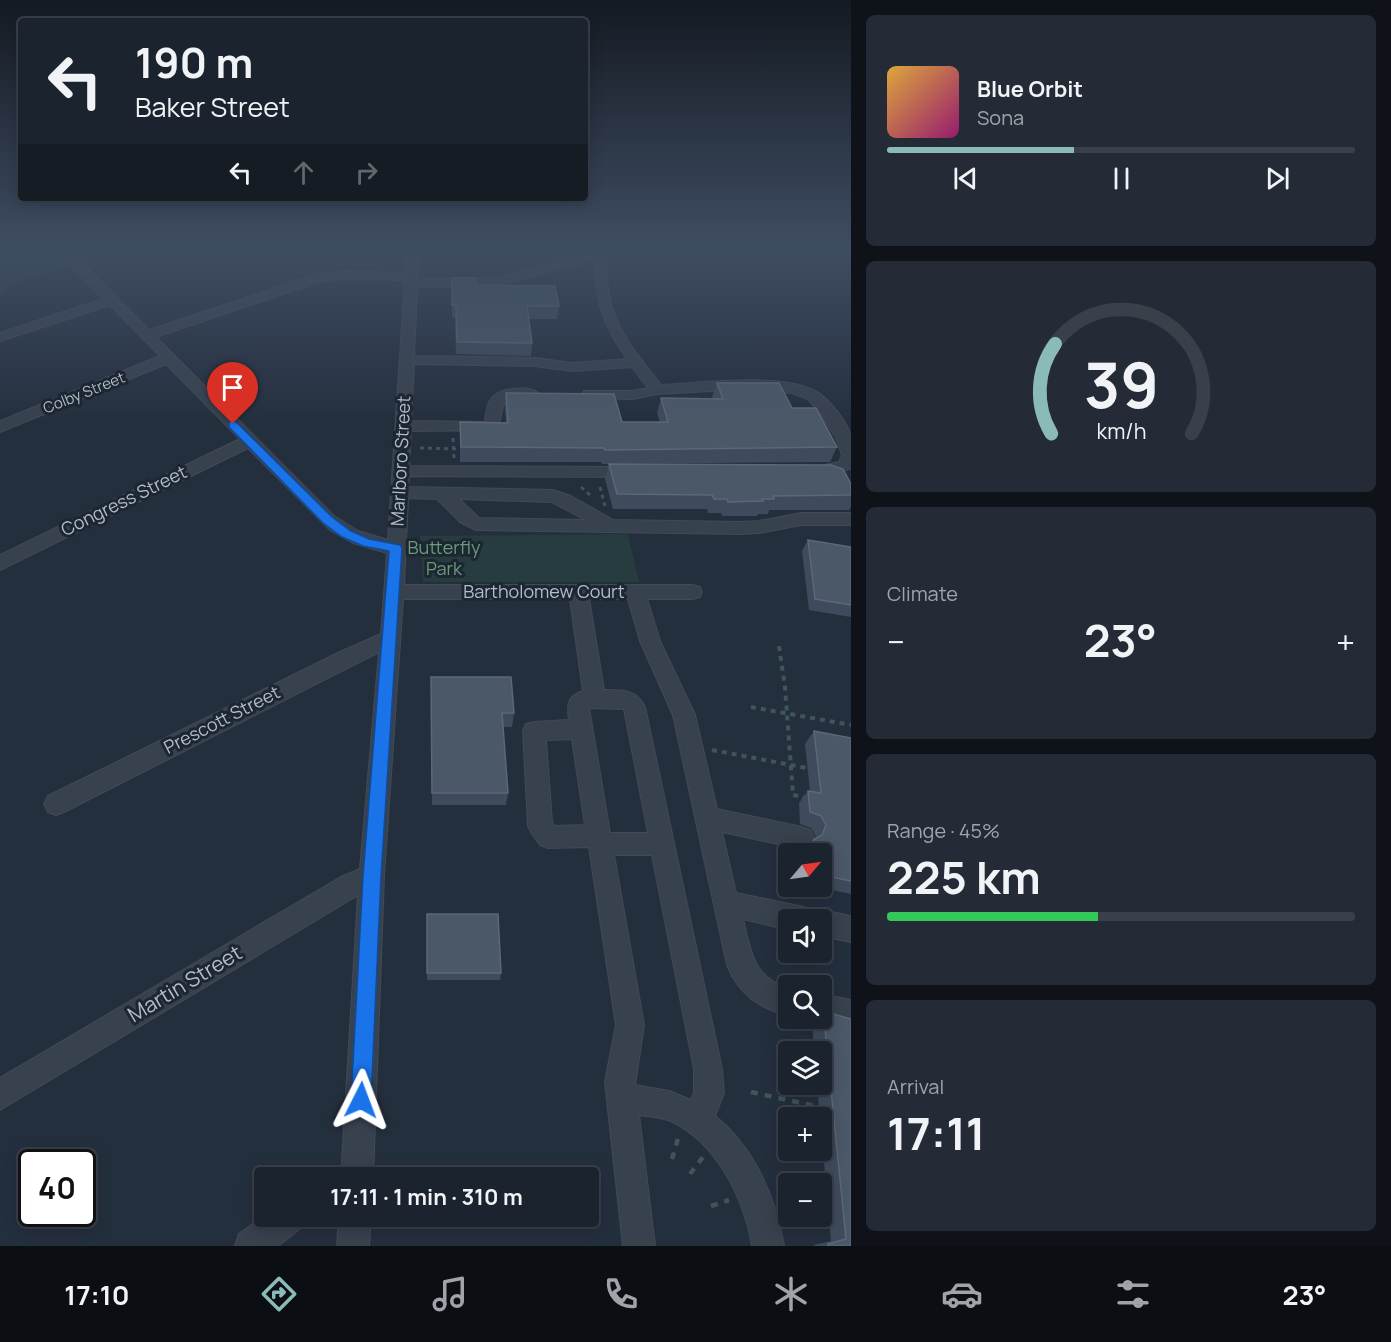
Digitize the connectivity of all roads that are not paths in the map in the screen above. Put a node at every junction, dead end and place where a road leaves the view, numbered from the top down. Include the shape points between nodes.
1 (93, 306) edge
2 (118, 306) edge
3 (233, 306) edge
4 (410, 306) edge
5 (606, 306) edge
6 (147, 335) junction
7 (0, 337) edge
8 (168, 358) junction
9 (407, 360) junction
10 (636, 363) junction
11 (657, 390) junction
12 (542, 394) edge
13 (576, 394) edge
14 (403, 426) junction
15 (0, 428) edge
16 (249, 441) junction
17 (644, 472) edge
18 (802, 472) edge
19 (825, 472) junction
20 (851, 481) edge
21 (400, 482) junction
22 (442, 494) junction
23 (851, 519) edge
24 (612, 526) junction
25 (396, 548) junction
26 (0, 563) edge
27 (394, 592) junction
28 (578, 592) junction
29 (636, 592) junction
30 (693, 592) dead end
31 (390, 639) junction
32 (595, 699) junction
33 (582, 729) junction
34 (57, 804) dead end
35 (707, 818) junction
36 (802, 838) dead end
37 (600, 840) junction
38 (662, 844) junction
39 (372, 876) junction
40 (725, 903) junction
41 (778, 914) edge
42 (832, 925) edge
43 (851, 929) edge
44 (778, 999) edge
45 (832, 1010) edge
46 (851, 1014) edge
47 (0, 1095) edge
48 (621, 1098) junction
49 (698, 1122) junction
50 (353, 1167) edge
51 (276, 1227) edge
52 (354, 1227) edge
53 (251, 1246) edge
54 (353, 1246) edge
55 (639, 1246) edge
56 (768, 1246) edge

1 - 7 street
2 - 6 street
3 - 6 street
4 - 9 street, Marlboro Street
5 - 10 street
6 - 8 street
8 - 15 street, Colby Street
8 - 16 street
9 - 10 street via 534,362 581,367
9 - 14 street, Marlboro Street
10 - 11 street
11 - 13 street via 633,395
11 - 19 street via 779,386 803,390 818,399 849,448 849,461
12 - 14 street via 512,394 496,400 491,427
14 - 21 street, Marlboro Street
16 - 25 street via 346,534 367,543
16 - 26 street, Congress Street
17 - 21 street via 454,471
18 - 19 street
19 - 20 street
21 - 22 street
21 - 25 street, Marlboro Street
22 - 24 street via 553,496
22 - 24 street via 456,504 463,517 476,524
23 - 24 street via 801,519 744,527
25 - 27 street, Marlboro Street
27 - 28 street, Bartholomew Court
27 - 31 street, Marlboro Street
28 - 29 street, Bartholomew Court
28 - 32 street
29 - 30 street, Bartholomew Court
29 - 35 street via 650,641 684,715
31 - 34 street, Prescott Street
31 - 39 street, Marlboro Street
32 - 33 street via 578,703
32 - 38 street via 626,699 633,704
33 - 37 street
33 - 37 street via 534,731 540,826 548,837
35 - 36 street
35 - 40 street
37 - 38 street
37 - 48 street via 630,1025 621,1069
38 - 49 street via 708,1069 709,1093
39 - 47 street, Martin Street via 340,891
39 - 50 street, Marlboro Street
40 - 41 street
40 - 44 street via 746,978 768,997
42 - 43 street
45 - 46 street
48 - 49 street via 675,1108
48 - 55 street
49 - 56 street via 722,1144 745,1180
51 - 53 street
52 - 54 street

